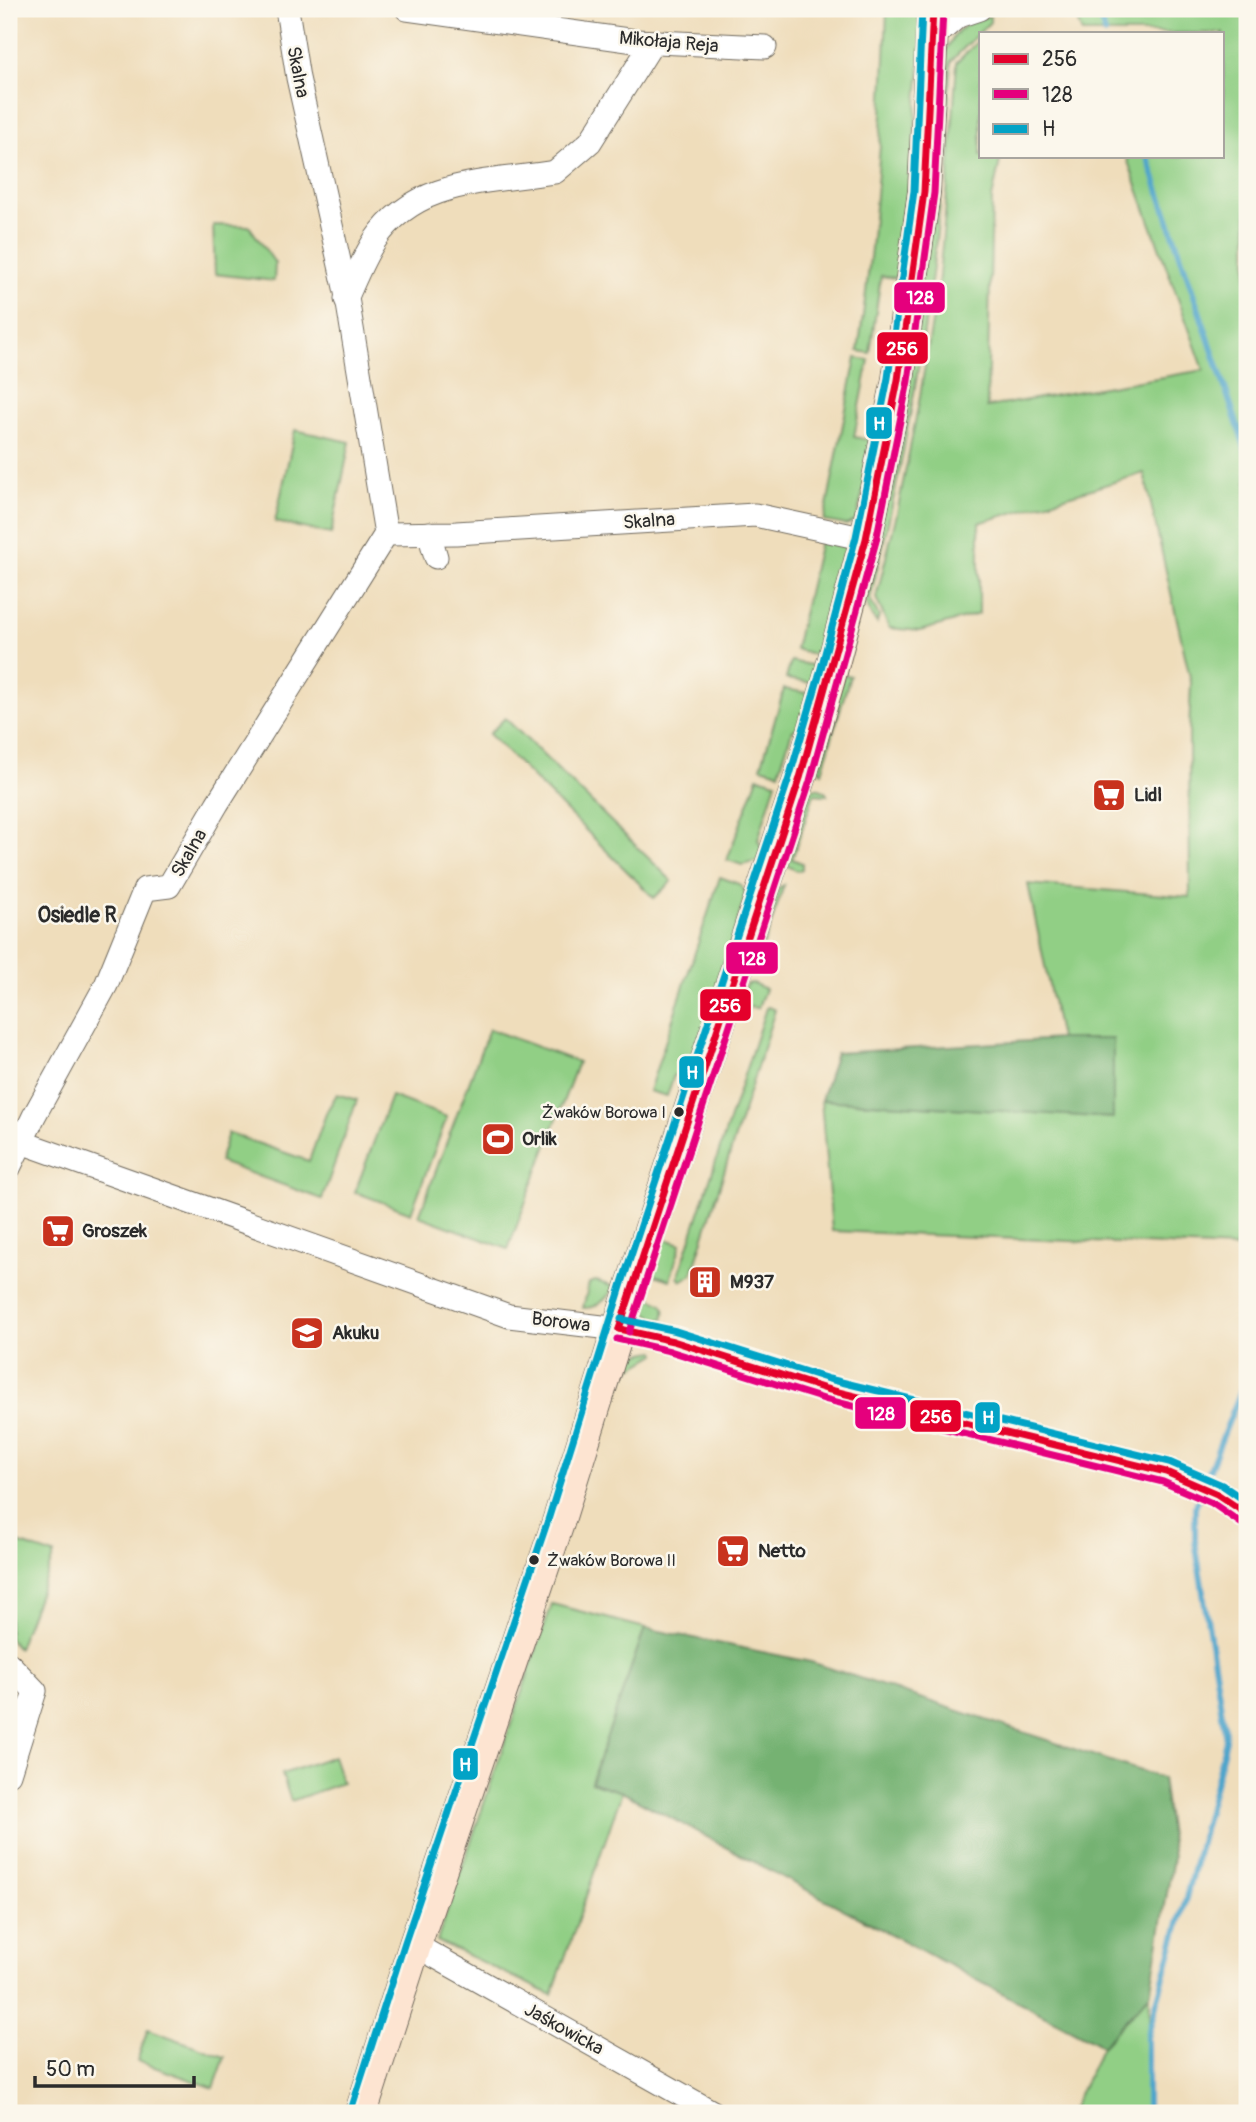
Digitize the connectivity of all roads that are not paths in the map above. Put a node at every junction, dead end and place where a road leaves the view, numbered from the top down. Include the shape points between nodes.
1 (287, 9) edge
2 (407, 9) edge
3 (979, 9) edge
4 (942, 15) edge
5 (653, 42) junction
6 (765, 47) dead end
7 (346, 299) junction
8 (429, 533) junction
9 (386, 534) junction
10 (866, 540) junction
11 (436, 557) dead end
12 (15, 1135) edge
13 (9, 1168) edge
14 (619, 1329) junction
15 (1247, 1514) edge
16 (9, 1664) edge
17 (9, 1774) edge
18 (415, 1945) junction
19 (361, 2113) edge
20 (714, 2113) edge

1 - 7 street, Skalna
2 - 5 street, Mikołaja Reja
3 - 4 street via 958,16
4 - 10 street via 898,380
5 - 6 street, Mikołaja Reja
5 - 7 street via 590,142 571,160 555,172 436,191 408,205 374,241
7 - 9 street, Skalna
8 - 9 street, Skalna
8 - 10 street, Skalna via 755,515
8 - 11 street
9 - 12 street, Skalna via 169,886 145,889 106,985
10 - 14 street via 800,778
12 - 13 street, Skalna
12 - 14 street, Borowa via 509,1316
14 - 15 street, Borowa via 673,1341 826,1389 1166,1472 1203,1487
14 - 18 street
16 - 17 street via 36,1691
18 - 19 street
18 - 20 street, Jaśkowicka

